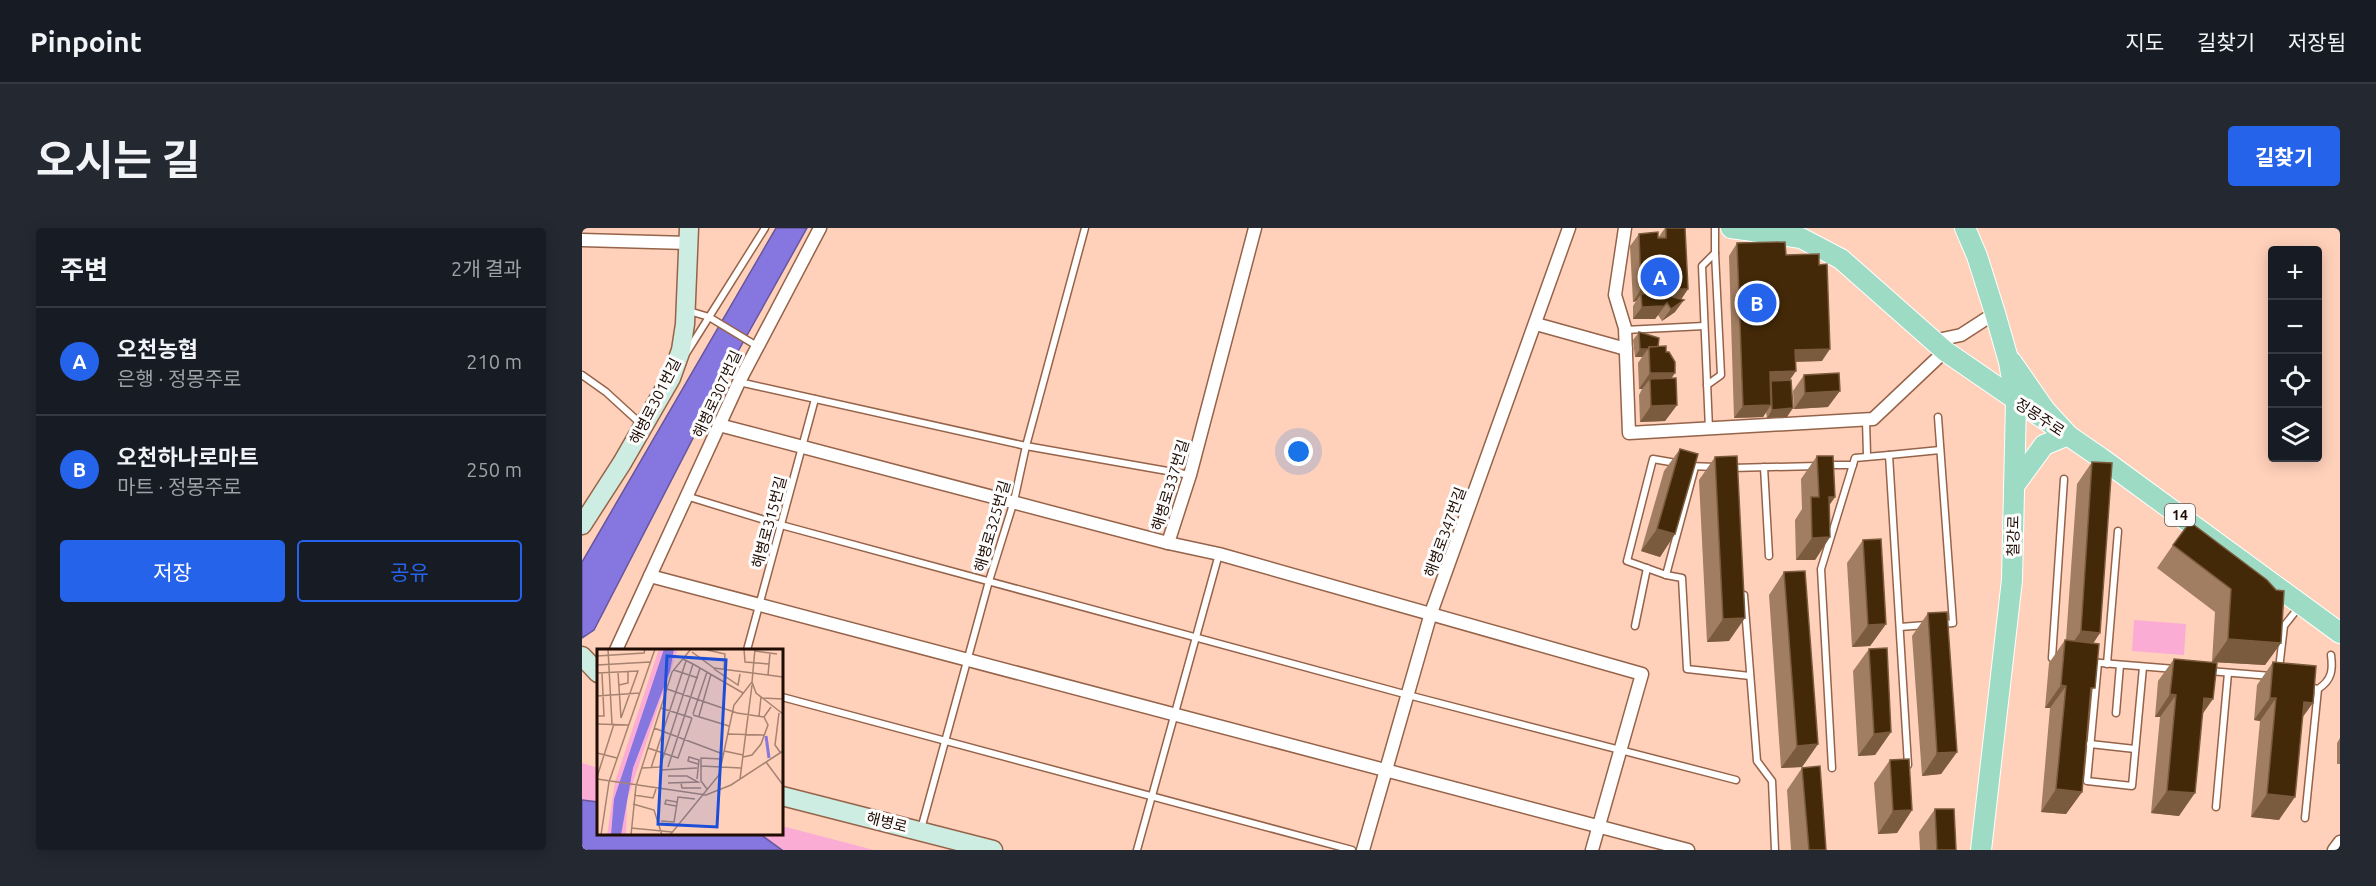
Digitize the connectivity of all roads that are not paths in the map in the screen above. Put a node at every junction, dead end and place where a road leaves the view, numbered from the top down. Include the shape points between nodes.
1 (765, 228) edge
2 (820, 228) edge
3 (1084, 228) edge
4 (1255, 228) edge
5 (1569, 228) edge
6 (1625, 228) edge
7 (1716, 228) edge
8 (1731, 228) edge
9 (1965, 228) edge
10 (689, 235) edge
11 (582, 240) edge
12 (1715, 253) junction
13 (686, 310) junction
14 (1995, 313) junction
15 (711, 318) junction
16 (1536, 324) junction
17 (1704, 326) junction
18 (1625, 330) junction
19 (754, 344) junction
20 (1939, 346) junction
21 (1626, 349) junction
22 (2007, 356) junction
23 (582, 375) edge
24 (671, 378) junction
25 (1983, 378) junction
26 (739, 382) junction
27 (1707, 385) junction
28 (815, 399) junction
29 (2016, 402) junction
30 (1938, 417) dead end
31 (1866, 420) junction
32 (719, 425) junction
33 (643, 426) junction
34 (1709, 429) junction
35 (2068, 435) junction
36 (1026, 446) junction
37 (802, 447) junction
38 (1940, 450) junction
39 (1867, 455) junction
40 (1889, 455) junction
41 (2015, 459) junction
42 (1853, 465) junction
43 (1695, 467) junction
44 (1764, 467) junction
45 (1737, 468) junction
46 (1190, 475) junction
47 (1738, 479) edge
48 (2064, 479) dead end
49 (2014, 486) junction
50 (686, 496) junction
51 (1014, 501) junction
52 (582, 525) edge
53 (781, 525) junction
54 (2118, 531) dead end
55 (1168, 543) junction
56 (1219, 554) junction
57 (1769, 556) dead end
58 (1647, 568) junction
59 (1666, 575) junction
60 (650, 576) junction
61 (989, 581) junction
62 (1743, 590) edge
63 (2301, 604) junction
64 (758, 605) junction
65 (1431, 613) junction
66 (1635, 626) dead end
67 (1900, 627) junction
68 (2340, 633) edge
69 (1194, 637) junction
70 (619, 649) edge
71 (747, 649) edge
72 (2331, 655) dead end
73 (582, 656) edge
74 (2063, 659) edge
75 (967, 660) junction
76 (2086, 662) edge
77 (2098, 663) junction
78 (2107, 664) junction
79 (2120, 665) junction
80 (2143, 667) junction
81 (2186, 670) edge
82 (2196, 670) edge
83 (597, 671) edge
84 (2228, 672) junction
85 (1750, 676) junction
86 (2302, 686) edge
87 (2318, 689) junction
88 (1408, 695) junction
89 (783, 697) edge
90 (2116, 713) dead end
91 (1173, 715) junction
92 (945, 741) junction
93 (2090, 744) junction
94 (2135, 749) junction
95 (1619, 750) junction
96 (1832, 768) dead end
97 (1386, 771) junction
98 (1909, 772) edge
99 (1736, 780) dead end
100 (783, 796) edge
101 (1151, 796) junction
102 (2216, 807) dead end
103 (2305, 818) dead end
104 (1598, 826) junction
105 (921, 830) junction
106 (2340, 842) edge
107 (993, 850) edge
108 (1137, 850) edge
109 (1352, 850) edge
110 (1363, 850) edge
111 (1592, 850) edge
112 (1688, 850) edge
113 (1775, 850) edge
114 (1982, 850) edge
115 (2334, 850) edge

1 - 15 lane
2 - 19 street, 해병로307번길
3 - 36 lane, 해병로325번길
4 - 46 street, 해병로337번길
5 - 16 street, 해병로347번길
6 - 18 street via 1615,296
7 - 12 lane
8 - 20 main road, 정몽주로 / 14 via 1801,238 1821,246 1841,259
9 - 14 main road, 철강로
10 - 11 street
10 - 13 street, 해병로301번길
12 - 17 lane via 1702,266
12 - 27 lane via 1721,375
13 - 15 lane
13 - 24 street, 해병로301번길 via 681,350
14 - 20 street
14 - 22 main road, 철강로
15 - 19 lane
15 - 24 lane
16 - 21 street
16 - 65 street, 해병로347번길
17 - 18 lane
17 - 27 lane
18 - 21 street
19 - 26 street, 해병로307번길
20 - 25 main road, 정몽주로 / 14
20 - 31 street via 1873,419
21 - 34 street via 1629,433
22 - 25 main road via 2002,369
22 - 29 main road, 철강로
22 - 35 main road
23 - 33 lane
24 - 33 street, 해병로301번길
25 - 29 main road, 정몽주로 / 14
25 - 41 main road via 2003,413
26 - 28 lane
26 - 32 street, 해병로307번길
27 - 34 lane
28 - 36 lane
28 - 37 lane, 해병로315번길
29 - 35 main road, 정몽주로 / 14
29 - 41 main road, 철강로
30 - 38 lane
31 - 34 street
31 - 39 lane
32 - 37 street
32 - 50 street, 해병로307번길
33 - 52 street, 해병로301번길
35 - 49 main road via 2044,445
35 - 63 main road, 정몽주로 / 14
36 - 46 lane
36 - 51 lane, 해병로325번길
37 - 51 street
37 - 53 lane, 해병로315번길
38 - 40 lane
38 - 67 lane via 1953,623
39 - 40 lane
39 - 42 lane via 1855,458
40 - 67 lane
41 - 49 main road, 철강로
42 - 44 lane
42 - 96 lane via 1821,569
43 - 45 lane
43 - 58 lane via 1653,459 1626,561
43 - 59 lane
44 - 45 lane
44 - 57 lane
45 - 47 lane
46 - 55 street, 해병로337번길
48 - 74 lane via 2052,658
49 - 114 main road, 철강로 via 2012,580
50 - 53 lane
50 - 60 street, 해병로307번길
51 - 55 street
51 - 61 lane, 해병로325번길
53 - 61 lane
53 - 64 lane, 해병로315번길
54 - 78 lane
55 - 56 street, 해병로337번길
56 - 65 street, 해병로337번길
56 - 69 lane
58 - 59 lane
58 - 66 lane
59 - 85 lane via 1682,578 1687,669
60 - 64 street
60 - 70 street, 해병로307번길
61 - 69 lane
61 - 75 lane, 해병로325번길
62 - 85 lane
63 - 68 main road, 정몽주로 / 14
63 - 84 lane via 2284,626 2278,676
64 - 71 lane, 해병로315번길
64 - 75 street
65 - 88 street, 해병로347번길
65 - 95 street, 해병로337번길 via 1642,674
67 - 98 lane
69 - 88 lane
69 - 91 lane
72 - 87 lane via 2329,679
73 - 83 street
75 - 91 street
75 - 92 lane, 해병로325번길
76 - 77 lane
77 - 78 lane
77 - 93 lane
78 - 79 lane
79 - 80 lane
79 - 90 lane
80 - 81 lane
80 - 94 lane
82 - 84 lane
84 - 102 lane
85 - 113 lane via 1757,761 1772,781
86 - 87 lane
87 - 103 lane
88 - 95 lane
88 - 97 street, 해병로347번길
89 - 92 lane
91 - 97 street
91 - 101 lane
92 - 101 lane
92 - 105 lane, 해병로325번길
93 - 94 lane
93 - 94 lane via 2087,781 2132,786
95 - 99 lane
95 - 104 street
97 - 104 street
97 - 110 street, 해병로347번길
100 - 105 street, 해병로
101 - 108 lane
101 - 109 lane
104 - 111 street
104 - 112 street
105 - 107 street, 해병로
106 - 115 street

